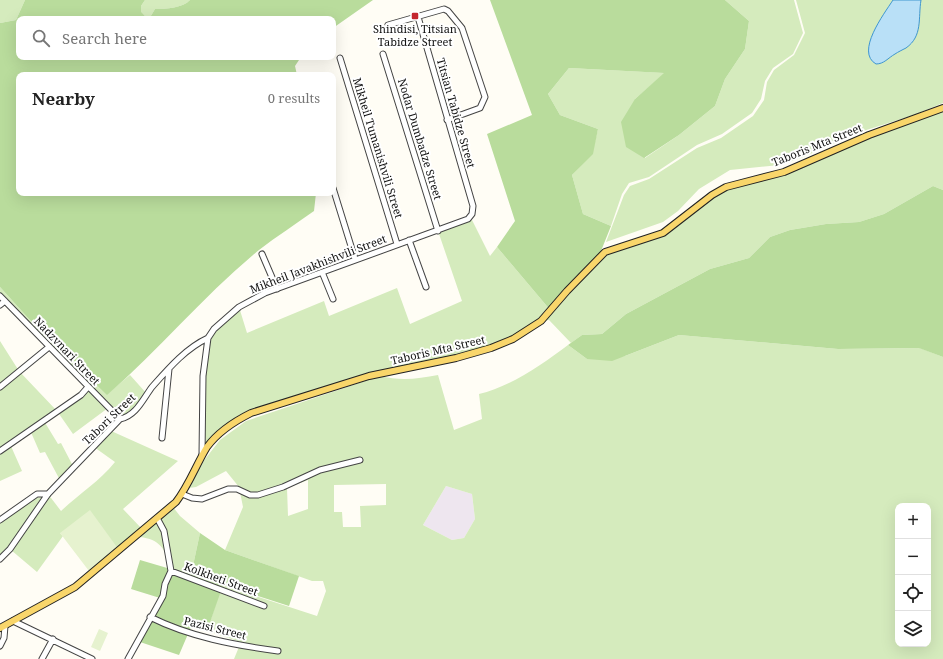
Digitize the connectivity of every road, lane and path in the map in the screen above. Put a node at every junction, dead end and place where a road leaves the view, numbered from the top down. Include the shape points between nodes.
1 (418, 17) junction
2 (388, 25) dead end
3 (383, 54) dead end
4 (340, 58) dead end
5 (943, 108) edge
6 (447, 120) junction
7 (335, 196) edge
8 (472, 214) joint
9 (438, 231) junction
10 (409, 240) junction
11 (397, 244) junction
12 (262, 254) dead end
13 (355, 259) junction
14 (322, 272) junction
15 (426, 287) dead end
16 (277, 289) junction
17 (0, 296) edge
18 (333, 299) dead end
19 (5, 301) junction
20 (0, 305) edge
21 (208, 338) junction
22 (49, 347) junction
23 (169, 369) junction
24 (0, 387) edge
25 (88, 387) junction
26 (120, 419) junction
27 (162, 438) dead end
28 (0, 451) edge
29 (202, 456) junction
30 (360, 460) dead end
31 (48, 494) junction
32 (182, 494) junction
33 (157, 518) junction
34 (0, 520) edge
35 (0, 559) edge
36 (171, 571) junction
37 (264, 606) dead end
38 (150, 617) junction
39 (13, 621) junction
40 (2, 626) edge
41 (53, 640) junction
42 (0, 646) edge
43 (278, 651) dead end
44 (42, 659) edge
45 (92, 659) edge
46 (128, 659) edge

1 - 2 street
1 - 6 street, Titsian Tabidze Street
1 - 6 street via 444,9 448,11 462,28 485,93 485,100 480,108
3 - 9 street, Nodar Dumbadze Street
4 - 11 street, Mikheil Tumanishvili Street
5 - 29 main road, Taboris Mta Street via 869,135 784,172 726,187 663,234 605,252 542,321 513,339 456,358 360,378 251,413 216,437
6 - 8 street, Titsian Tabidze Street via 473,206
7 - 13 street
8 - 9 street, Mikheil Javakhishvili Street via 468,219
9 - 10 street, Mikheil Javakhishvili Street
10 - 11 street, Mikheil Javakhishvili Street
10 - 15 street
11 - 13 street, Mikheil Javakhishvili Street
12 - 16 street
13 - 14 street, Mikheil Javakhishvili Street
14 - 16 street, Mikheil Javakhishvili Street
14 - 18 street
16 - 21 street, Mikheil Javakhishvili Street via 239,307 214,329
17 - 19 street, Nadzvnari Street
19 - 20 street
19 - 22 street, Nadzvnari Street
21 - 23 street, Tabori Street via 193,345
21 - 29 street via 203,376
22 - 24 street
22 - 25 street, Nadzvnari Street
23 - 26 street, Tabori Street via 133,413
23 - 27 street
25 - 26 street, Nadzvnari Street
25 - 28 street via 81,395
26 - 31 street, Tabori Street
29 - 32 main road
30 - 32 street via 320,470 258,495 250,495 237,489 228,489 202,499
31 - 34 street via 37,494
31 - 35 street, Tabori Street via 10,549
32 - 33 main road
33 - 36 street via 164,531
33 - 39 main road via 75,587
36 - 37 street, Kolkheti Street
36 - 38 street via 163,596
38 - 43 street, Pazisi Street via 179,630 239,645
38 - 46 street
39 - 40 main road
39 - 41 street
40 - 42 street via 4,638
41 - 44 street
41 - 45 street

